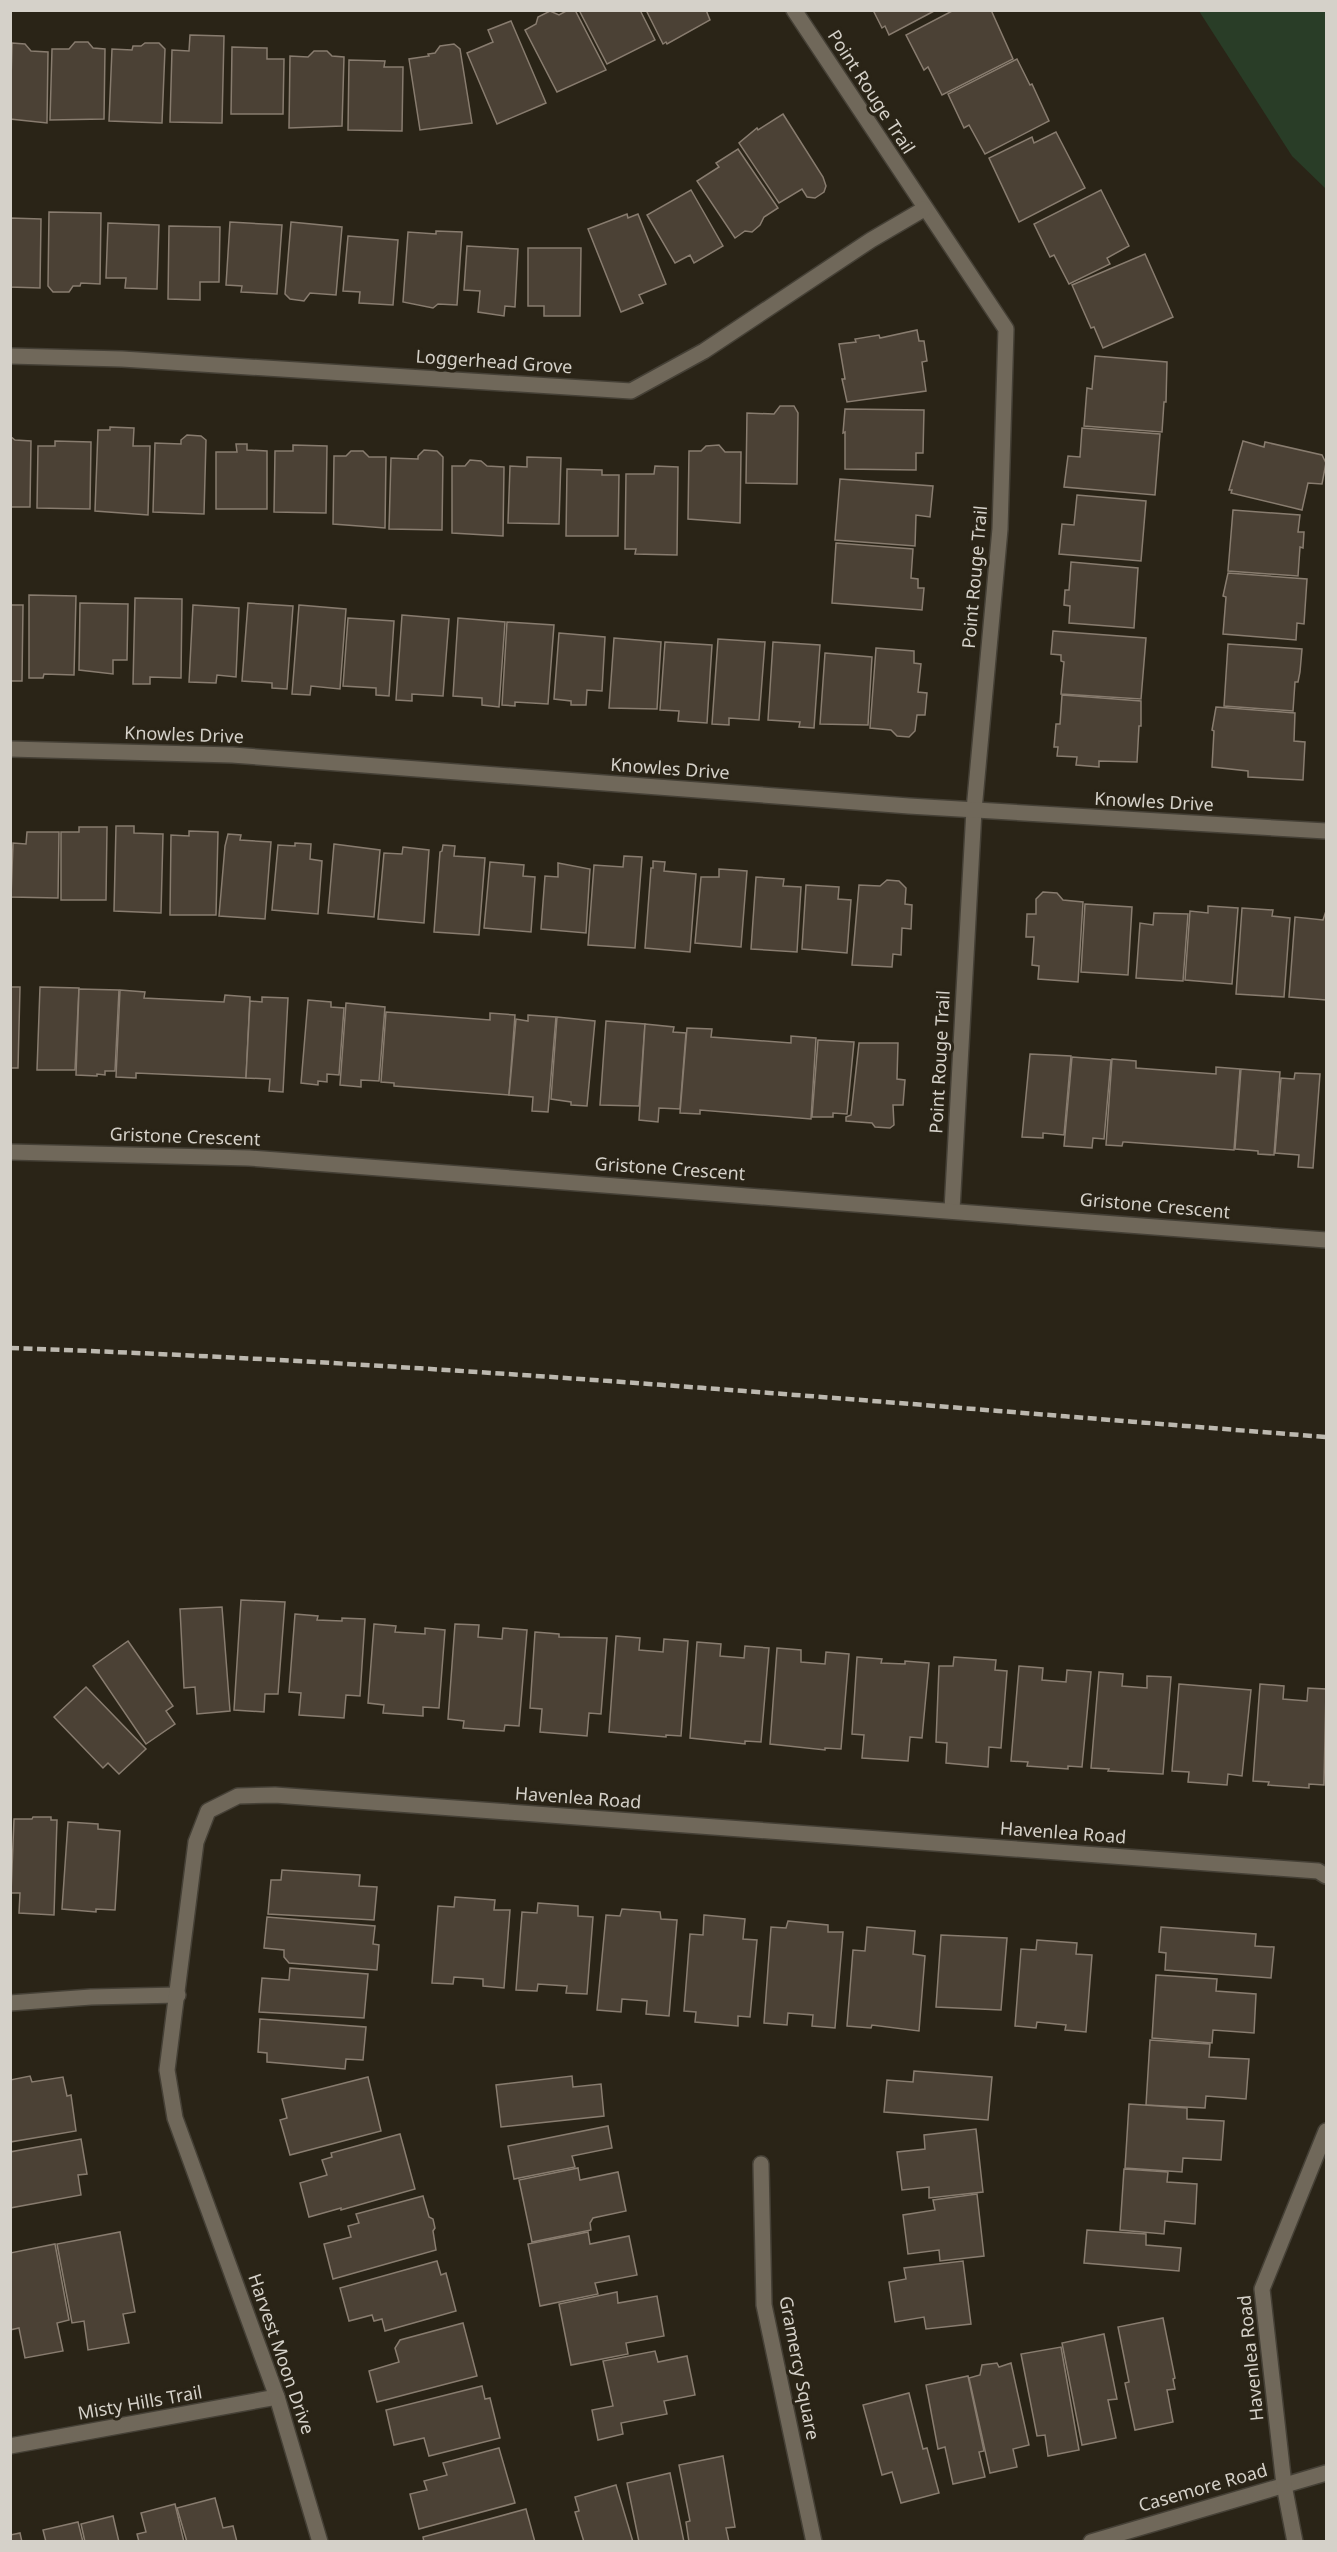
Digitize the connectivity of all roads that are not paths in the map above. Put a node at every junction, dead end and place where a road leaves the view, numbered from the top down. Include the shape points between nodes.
1 (794, 10) edge
2 (924, 209) junction
3 (10, 356) edge
4 (10, 750) edge
5 (974, 810) junction
6 (1326, 831) edge
7 (10, 1152) edge
8 (952, 1210) junction
9 (1326, 1240) edge
10 (1326, 1876) edge
11 (178, 1995) junction
12 (10, 2003) edge
13 (1326, 2131) edge
14 (761, 2164) dead end
15 (198, 2182) joint
16 (277, 2397) junction
17 (10, 2446) edge
18 (1326, 2473) edge
19 (1284, 2485) junction
20 (320, 2541) edge
21 (814, 2541) edge
22 (1091, 2541) edge
23 (1295, 2541) edge

1 - 2 street, Point Rouge Trail
2 - 3 street, Loggerhead Grove via 704,351 631,390 122,358
2 - 5 street, Point Rouge Trail via 1006,329 1000,529
4 - 5 street, Knowles Drive via 232,755
5 - 6 street, Knowles Drive
5 - 8 street, Point Rouge Trail
7 - 8 street, Gristone Crescent via 249,1158
8 - 9 street, Gristone Crescent
10 - 11 street, Havenlea Road via 1306,1870 286,1796 238,1796 208,1811 196,1842
11 - 12 street via 91,1996
11 - 15 street, Havenlea Road via 167,2070 175,2118
13 - 19 street, Havenlea Road via 1262,2289
14 - 21 street, Gramercy Square via 764,2306
15 - 16 street, Harvest Moon Drive
16 - 17 street, Misty Hills Trail
16 - 20 street, Harvest Moon Drive
18 - 19 street, Casemore Road
19 - 22 street, Casemore Road
19 - 23 street, Havenlea Road

